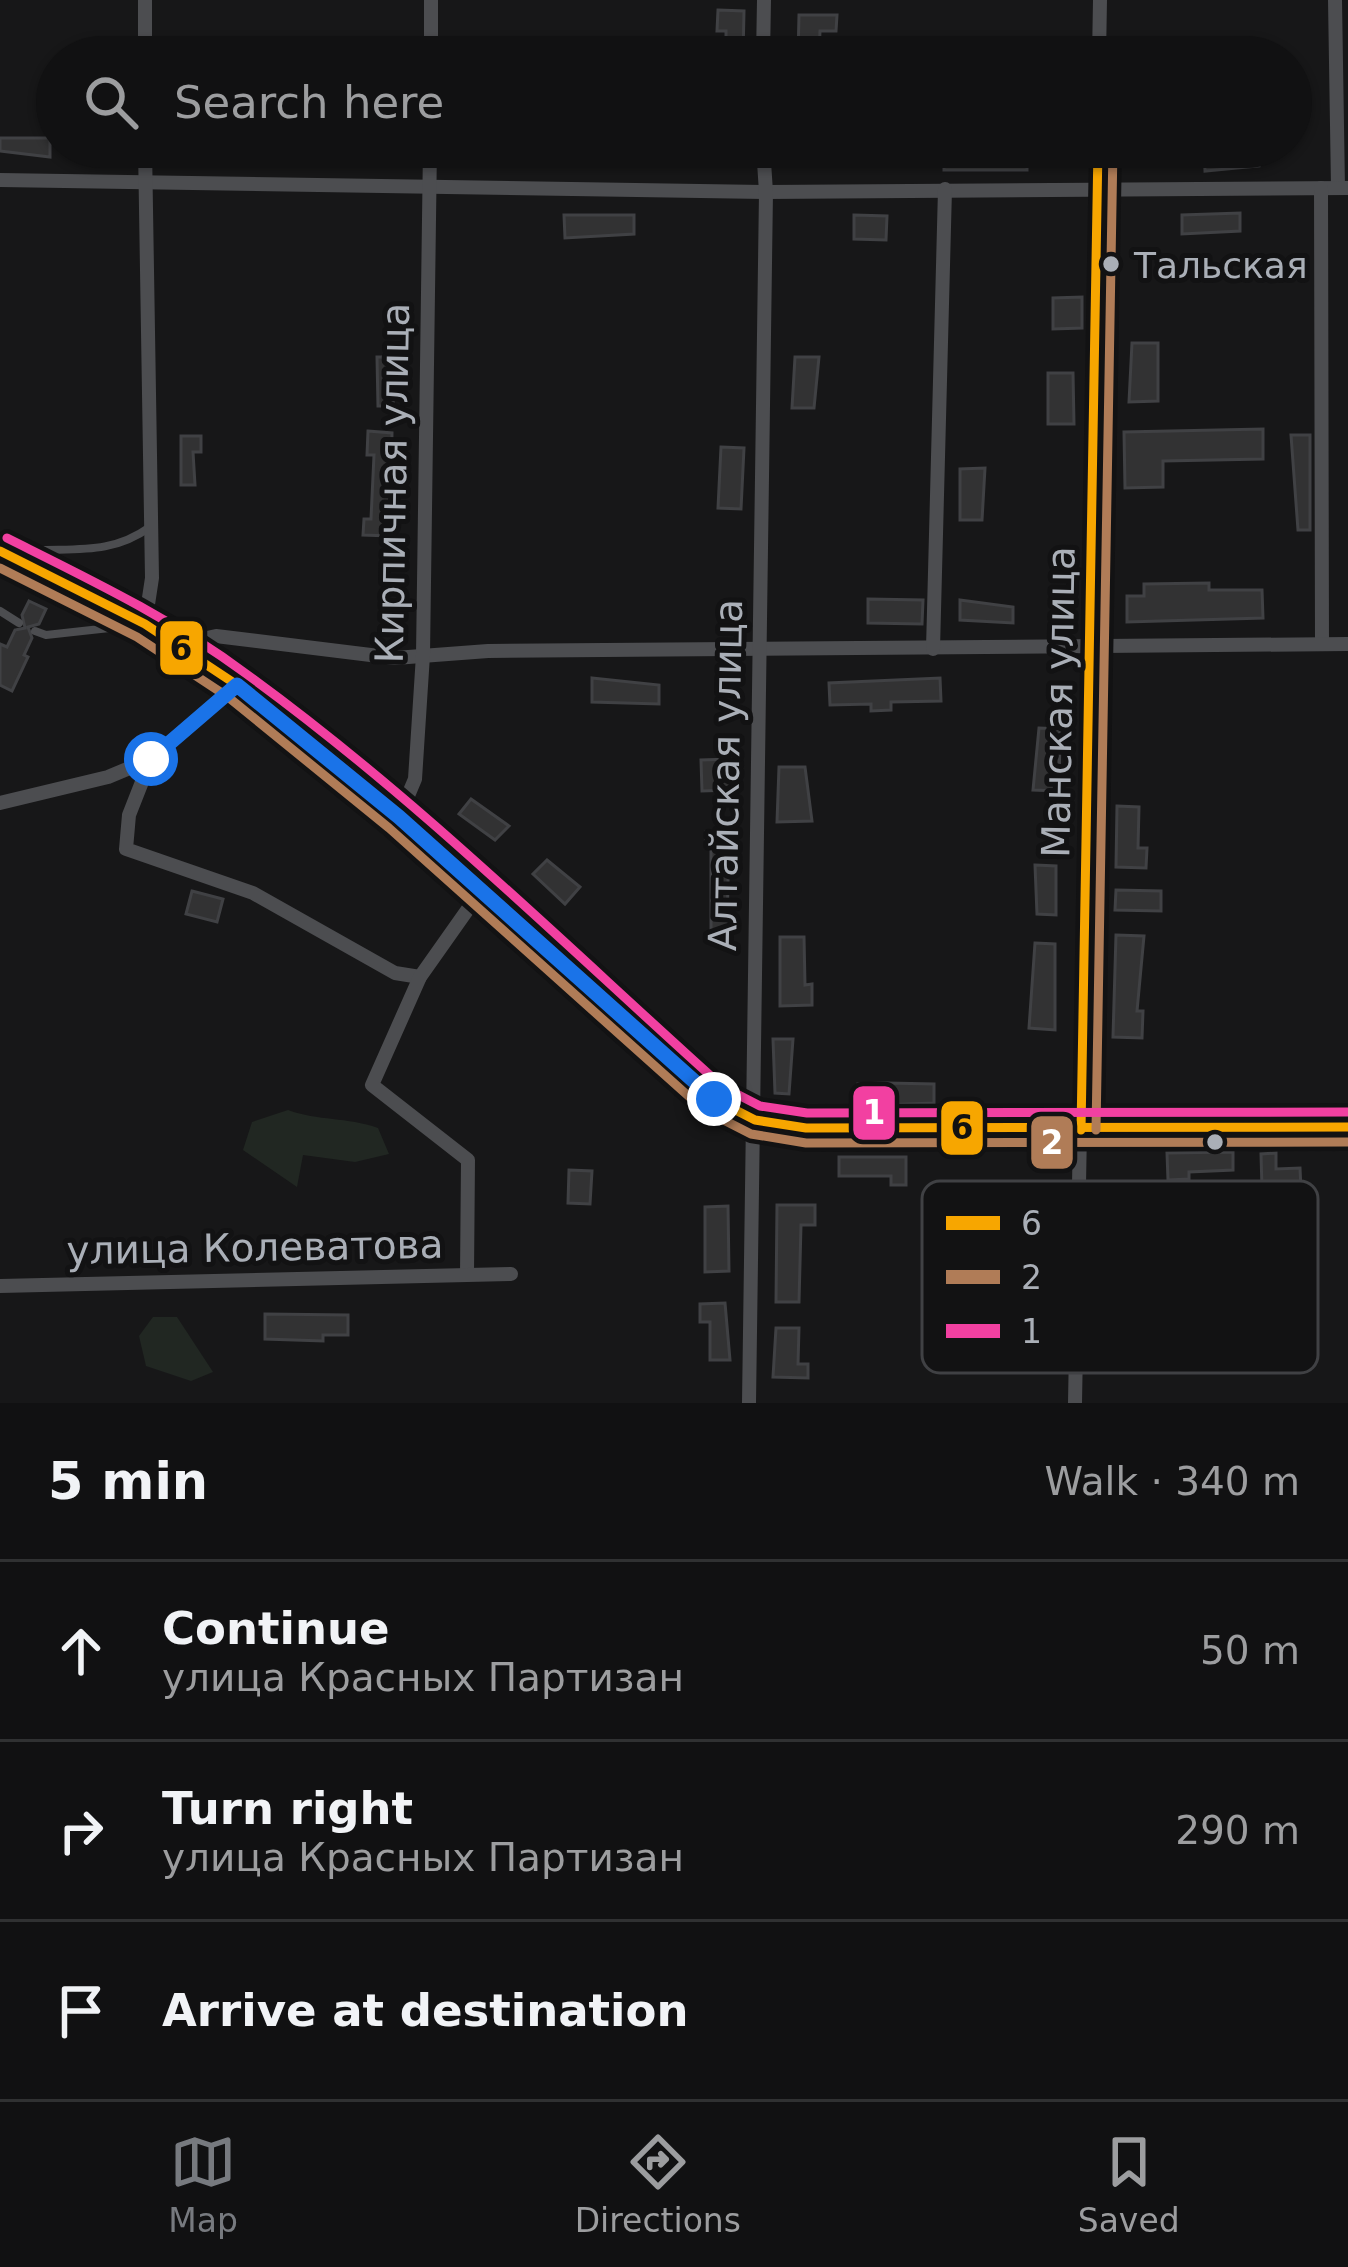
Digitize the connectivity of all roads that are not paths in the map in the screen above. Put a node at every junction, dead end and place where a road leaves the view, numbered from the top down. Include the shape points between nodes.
1 (145, 0) edge
2 (431, 0) edge
3 (764, 0) edge
4 (1100, 0) edge
5 (1335, 0) edge
6 (145, 36) edge
7 (430, 36) edge
8 (763, 36) edge
9 (1099, 36) edge
10 (145, 168) edge
11 (429, 168) edge
12 (764, 168) edge
13 (1098, 168) edge
14 (0, 180) edge
15 (145, 182) junction
16 (429, 187) junction
17 (1322, 188) junction
18 (1343, 188) edge
19 (945, 190) junction
20 (1097, 190) junction
21 (766, 192) junction
22 (151, 526) junction
23 (3, 552) edge
24 (0, 611) edge
25 (19, 623) dead end
26 (145, 624) junction
27 (35, 631) dead end
28 (180, 644) junction
29 (1322, 644) junction
30 (1348, 644) edge
31 (1093, 648) junction
32 (933, 649) junction
33 (758, 651) junction
34 (423, 656) junction
35 (237, 685) junction
36 (151, 759) junction
37 (0, 803) edge
38 (399, 817) junction
39 (480, 892) junction
40 (420, 977) junction
41 (754, 1120) junction
42 (1348, 1127) edge
43 (1082, 1130) junction
44 (1081, 1181) edge
45 (467, 1274) junction
46 (511, 1274) dead end
47 (0, 1286) edge
48 (1077, 1373) edge
49 (749, 1403) edge
50 (1076, 1403) edge

1 - 6 street
2 - 7 street
3 - 8 street
4 - 9 street
5 - 18 street
10 - 15 street
11 - 16 street, Кирпичная улица
12 - 21 street, Алтайская улица
13 - 20 street, Манская улица
14 - 15 street
15 - 16 street
15 - 22 street
16 - 21 street
16 - 34 street, Кирпичная улица
17 - 18 street
17 - 20 street
17 - 29 street
19 - 20 street
19 - 21 street
19 - 32 street
20 - 31 street, Манская улица
21 - 33 street, Алтайская улица
22 - 23 lane via 106,550
22 - 26 street
23 - 26 main road
24 - 25 lane
26 - 27 lane
26 - 28 main road
28 - 34 street via 216,636 310,652
28 - 35 main road
29 - 30 street
29 - 31 street
31 - 32 street
31 - 43 street, Манская улица
32 - 33 street
33 - 34 street
33 - 41 street, Алтайская улица
34 - 38 street, Кирпичная улица via 415,779
35 - 36 street
35 - 38 main road
36 - 37 street
36 - 40 street via 129,815 126,849 253,893 395,973
38 - 39 main road
39 - 40 street
39 - 41 main road via 691,1081
40 - 45 street via 372,1085 468,1160
41 - 43 main road via 806,1128
41 - 49 street, Алтайская улица
42 - 43 main road
43 - 44 street, Манская улица
45 - 46 street, улица Колеватова
45 - 47 street, улица Колеватова
48 - 50 street, Манская улица

